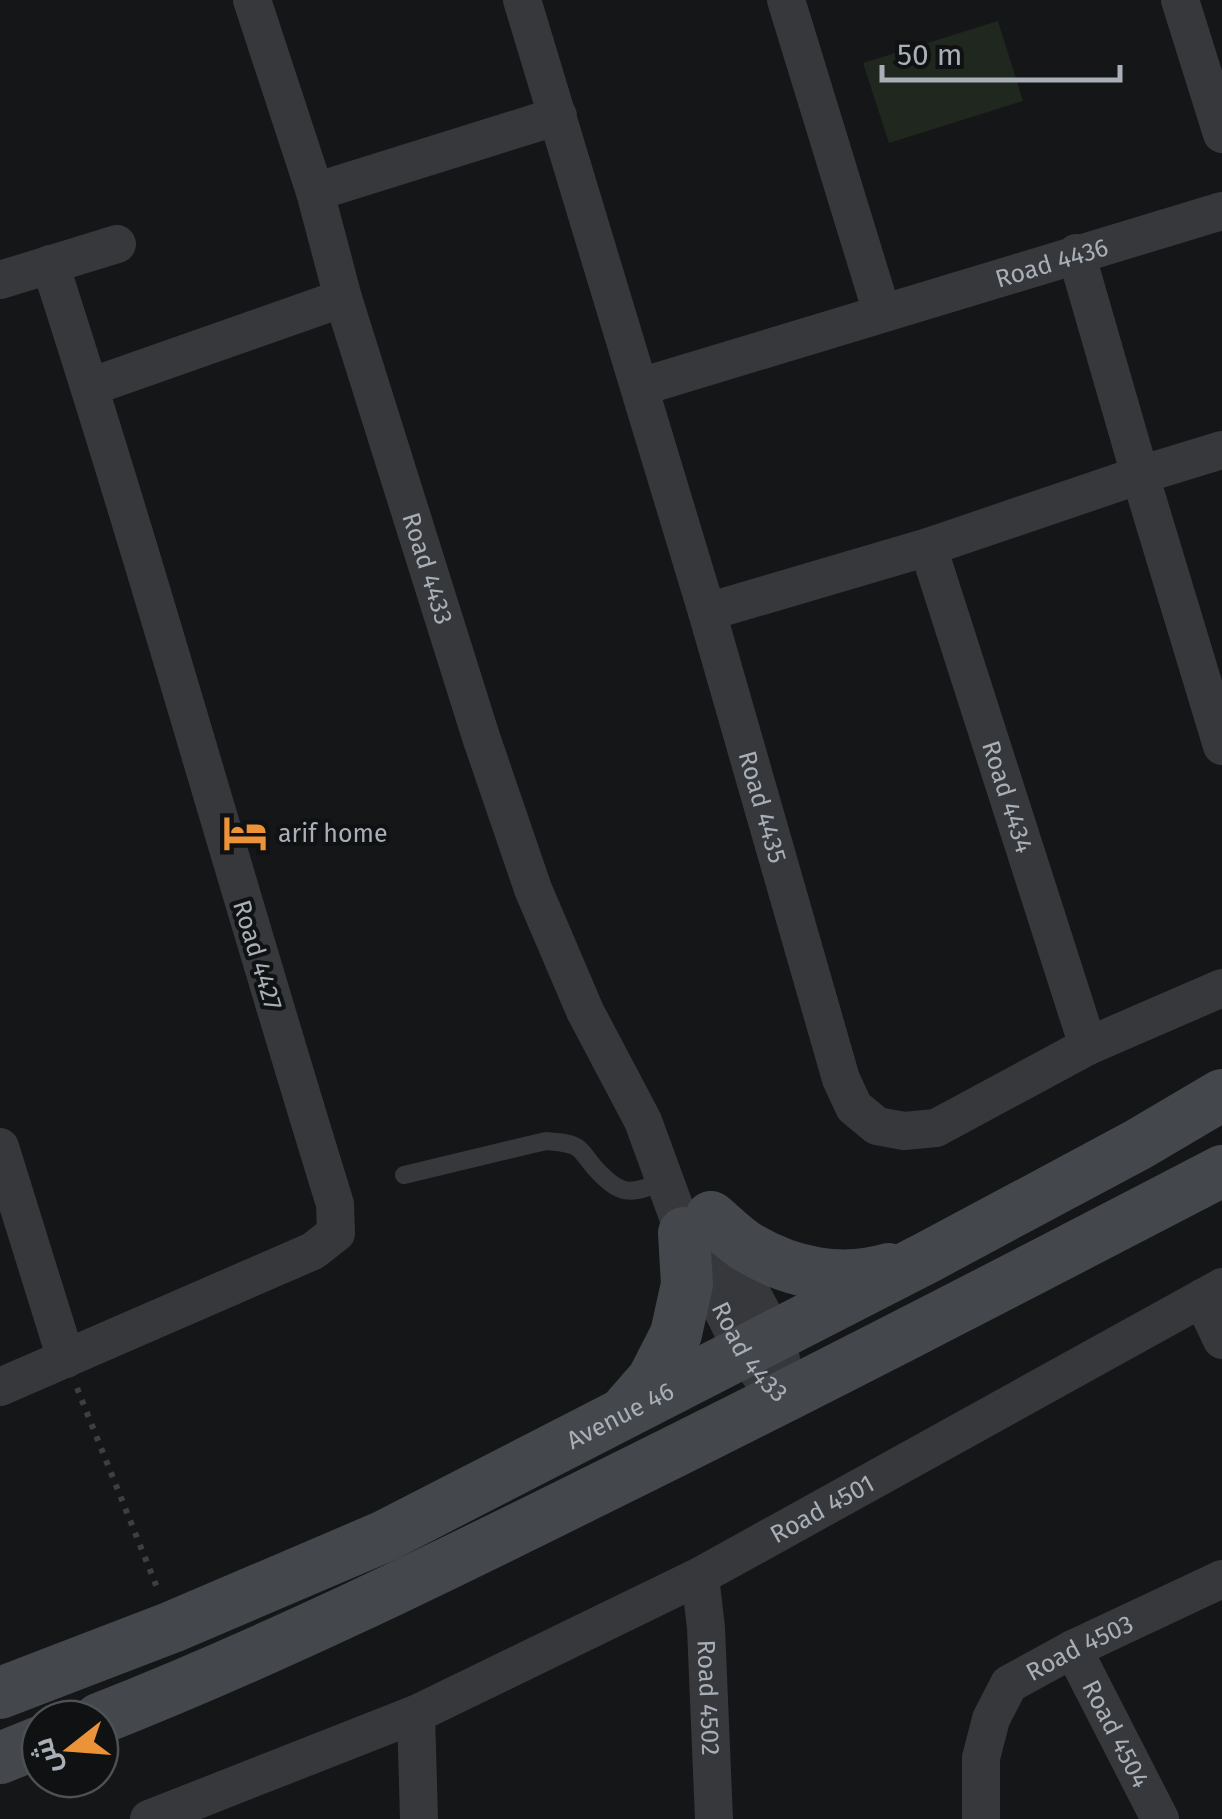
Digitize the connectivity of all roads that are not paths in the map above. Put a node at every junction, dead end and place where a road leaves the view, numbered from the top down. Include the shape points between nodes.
1 (252, 0) edge
2 (522, 0) edge
3 (786, 0) edge
4 (1180, 0) edge
5 (558, 116) junction
6 (1222, 134) edge
7 (315, 192) junction
8 (1222, 211) edge
9 (117, 244) dead end
10 (1076, 253) junction
11 (50, 264) junction
12 (0, 280) edge
13 (343, 298) junction
14 (882, 313) junction
15 (90, 387) junction
16 (640, 387) junction
17 (1222, 450) edge
18 (1140, 475) junction
19 (928, 547) junction
20 (708, 612) junction
21 (1222, 746) edge
22 (1222, 988) edge
23 (1088, 1046) junction
24 (1222, 1095) edge
25 (643, 1120) junction
26 (0, 1147) edge
27 (1222, 1171) edge
28 (404, 1175) dead end
29 (665, 1180) junction
30 (698, 1225) junction
31 (928, 1257) junction
32 (1212, 1292) edge
33 (1222, 1340) edge
34 (760, 1345) junction
35 (66, 1359) junction
36 (0, 1387) edge
37 (785, 1398) junction
38 (620, 1418) junction
39 (700, 1576) junction
40 (1222, 1579) edge
41 (1074, 1649) junction
42 (0, 1693) edge
43 (120, 1711) edge
44 (416, 1714) junction
45 (149, 1819) edge
46 (419, 1819) edge
47 (714, 1819) edge
48 (981, 1819) edge
49 (1160, 1819) edge

1 - 7 street, Road 4433
2 - 5 street, Road 4435
3 - 14 street
4 - 6 street
5 - 7 street
5 - 16 street, Road 4435
7 - 13 street, Road 4433
8 - 10 street, Road 4436
9 - 11 street
10 - 14 street, Road 4436
10 - 18 street
11 - 12 street
11 - 15 street, Road 4427
13 - 15 street
13 - 25 street, Road 4433 via 533,889 585,1011
14 - 16 street, Road 4436
15 - 35 street, Road 4427 via 335,1204 336,1234 313,1251
16 - 20 street, Road 4435
17 - 18 street
18 - 19 street
18 - 21 street
19 - 20 street
19 - 23 street, Road 4434
20 - 23 street, Road 4435 via 840,1079 854,1108 877,1126 936,1128
22 - 23 street, Road 4435
24 - 31 main road, Avenue 46
25 - 29 street, Road 4433
25 - 30 street, Road 4433
26 - 35 street
27 - 37 main road
28 - 29 lane via 546,1141 579,1149 623,1191
29 - 30 street, Road 4433
30 - 31 main road via 788,1268 834,1276
30 - 34 street, Road 4433
30 - 38 main road via 676,1334 653,1379
31 - 34 main road, Avenue 46
32 - 33 street
32 - 39 street, Road 4501
34 - 37 street, Road 4433 via 762,1377
34 - 38 main road, Avenue 46
35 - 36 street, Road 4427
37 - 43 main road via 407,1585
38 - 42 main road, Avenue 46 via 385,1536
39 - 44 street, Road 4501
39 - 47 street, Road 4502
40 - 41 street, Road 4503
41 - 48 street, Road 4503 via 1009,1684 981,1758
41 - 49 street, Road 4504
44 - 45 street, Road 4501
44 - 46 street

